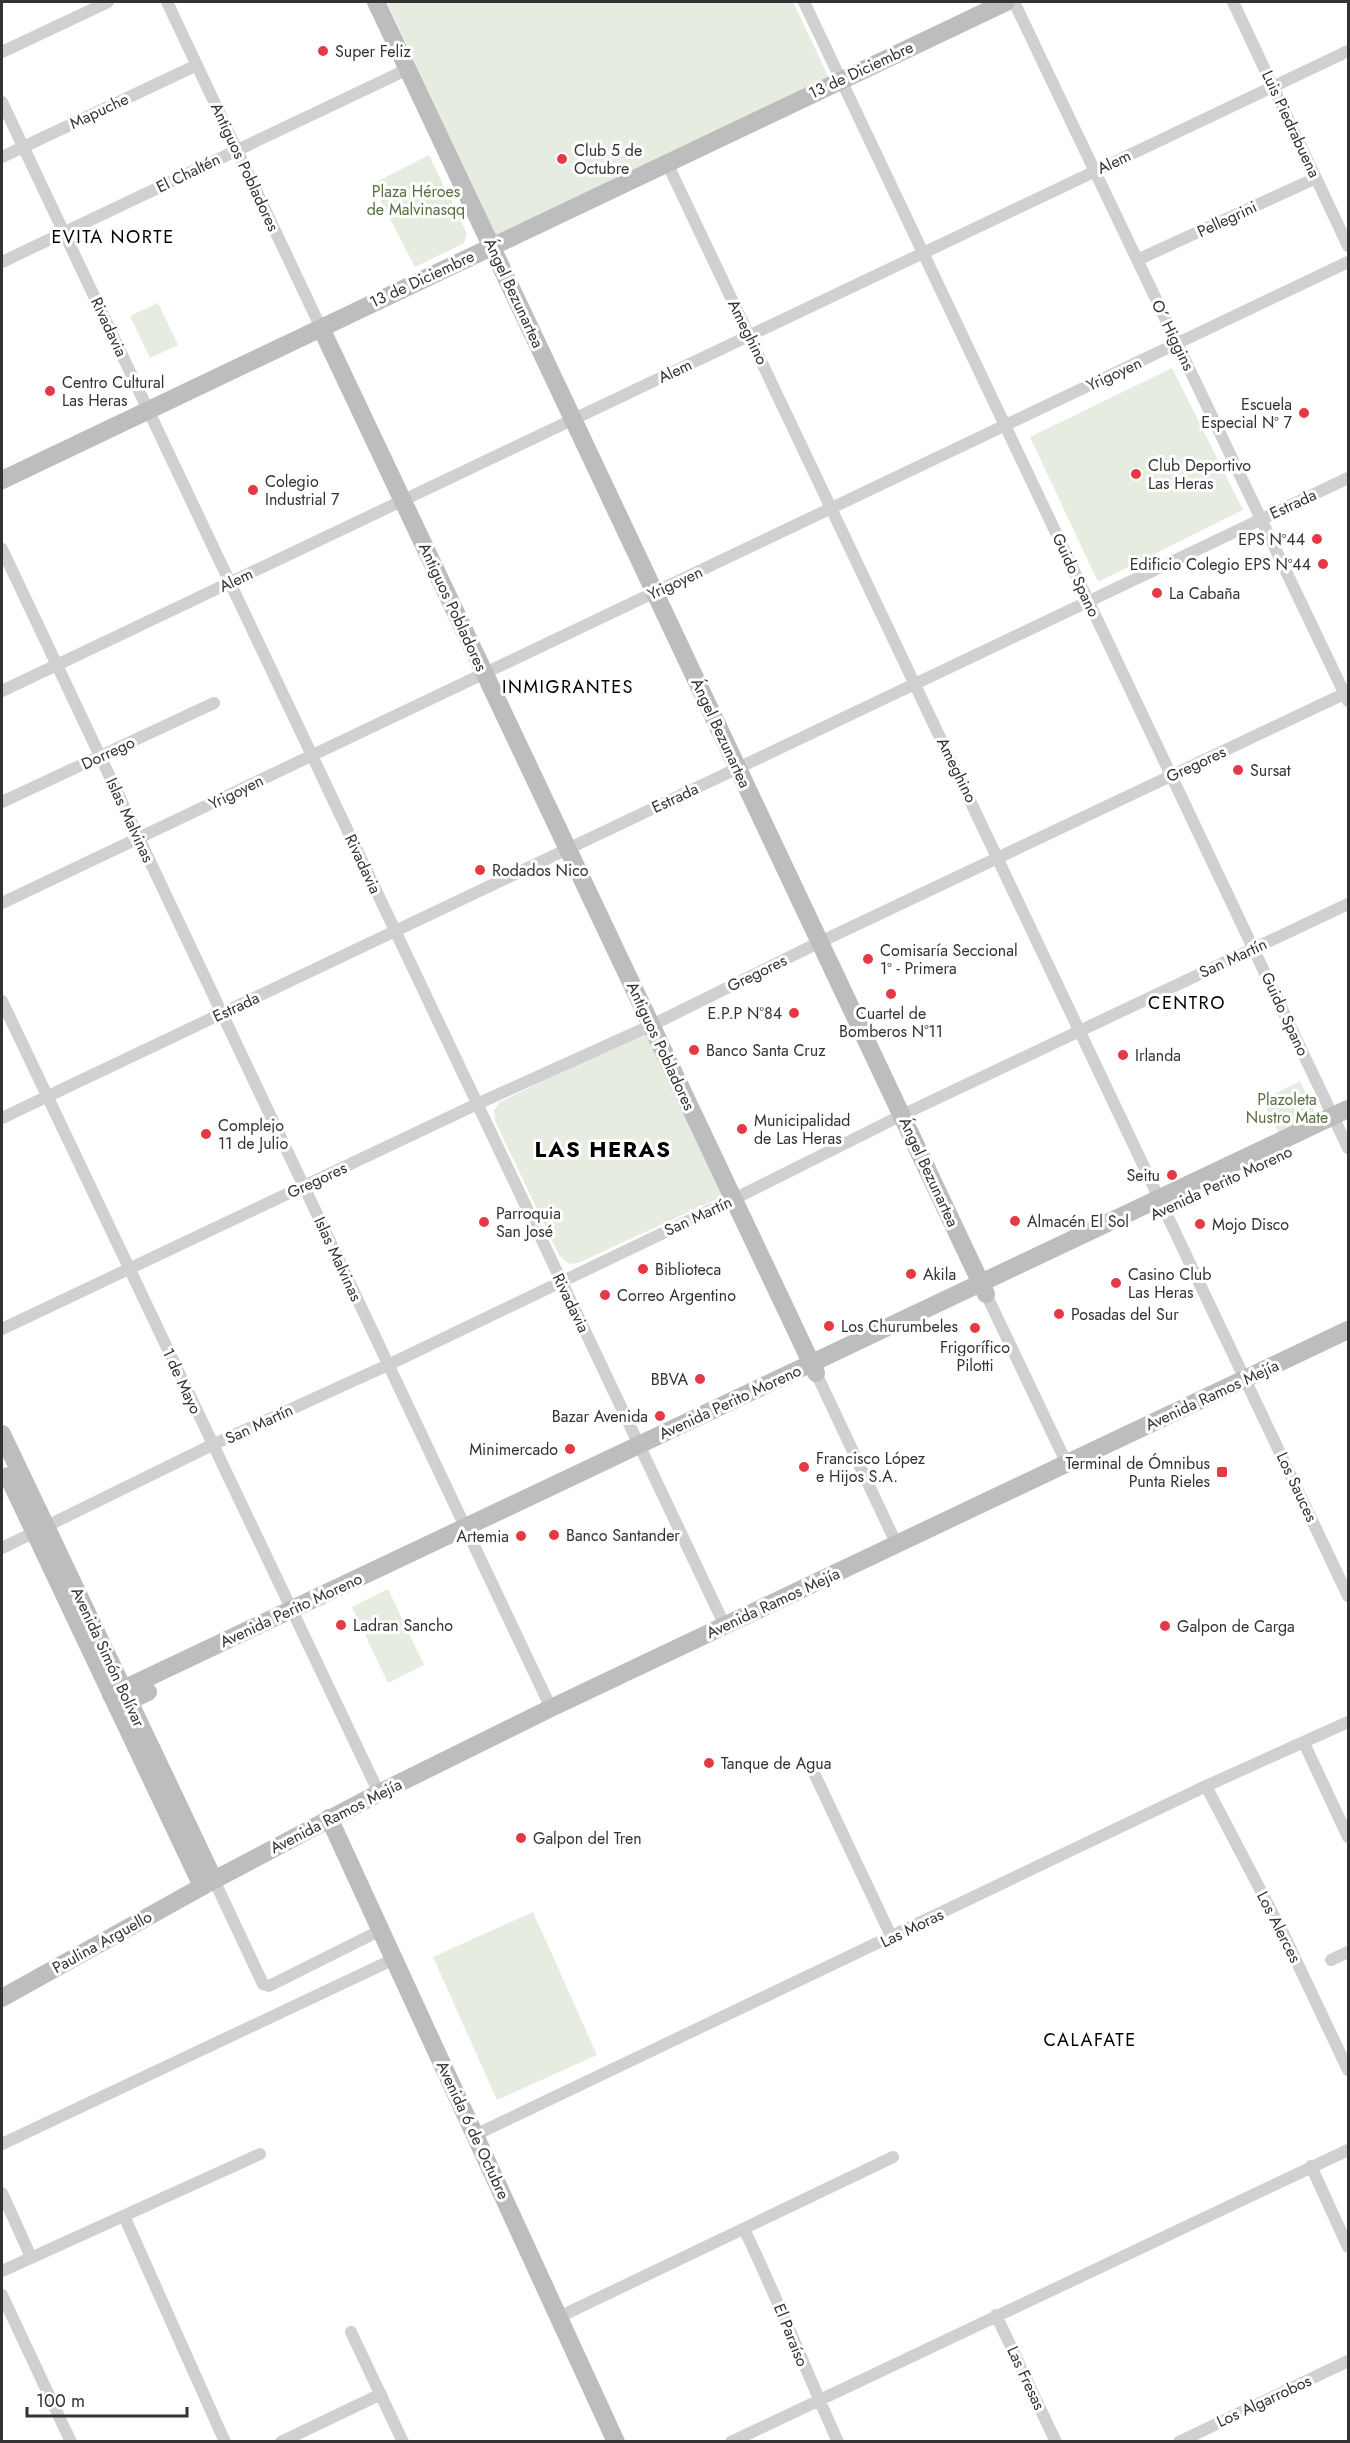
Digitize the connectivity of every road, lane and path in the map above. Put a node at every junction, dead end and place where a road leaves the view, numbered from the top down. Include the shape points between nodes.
1 (108, 2) edge
2 (167, 2) edge
3 (376, 2) edge
4 (804, 2) edge
5 (1006, 2) edge
6 (1014, 2) edge
7 (1233, 2) edge
8 (1348, 51) edge
9 (2, 52) edge
10 (197, 65) junction
11 (408, 69) junction
12 (842, 80) junction
13 (1273, 87) junction
14 (2, 102) edge
15 (23, 147) junction
16 (237, 150) junction
17 (2, 157) edge
18 (667, 163) junction
19 (1095, 171) junction
20 (1316, 178) junction
21 (64, 233) junction
22 (492, 246) junction
23 (1348, 246) edge
24 (924, 253) junction
25 (1137, 260) junction
26 (2, 262) edge
27 (1348, 262) edge
28 (321, 328) junction
29 (750, 336) junction
30 (1178, 344) junction
31 (148, 410) junction
32 (573, 419) junction
33 (1005, 426) junction
34 (1348, 478) edge
35 (2, 480) edge
36 (403, 500) junction
37 (832, 508) junction
38 (1262, 519) junction
39 (2, 549) edge
40 (230, 583) junction
41 (655, 592) junction
42 (1089, 601) junction
43 (57, 665) junction
44 (485, 674) junction
45 (916, 684) junction
46 (2, 691) edge
47 (1347, 696) edge
48 (214, 703) dead end
49 (312, 756) junction
50 (100, 757) junction
51 (738, 768) junction
52 (1172, 776) junction
53 (2, 802) edge
54 (139, 838) junction
55 (568, 849) junction
56 (999, 858) junction
57 (2, 903) edge
58 (1348, 904) edge
59 (395, 931) junction
60 (820, 942) junction
61 (1254, 948) junction
62 (2, 1001) edge
63 (222, 1014) junction
64 (652, 1025) junction
65 (1081, 1030) junction
66 (47, 1097) junction
67 (477, 1104) junction
68 (902, 1115) junction
69 (2, 1118) edge
70 (1342, 1118) edge
71 (1348, 1148) edge
72 (304, 1186) junction
73 (734, 1199) junction
74 (1163, 1203) junction
75 (129, 1269) junction
76 (561, 1281) junction
77 (984, 1288) junction
78 (2, 1329) edge
79 (1348, 1330) edge
80 (388, 1365) junction
81 (818, 1376) junction
82 (1247, 1378) junction
83 (2, 1434) edge
84 (212, 1445) junction
85 (642, 1451) junction
86 (2, 1462) edge
87 (1066, 1464) junction
88 (40, 1529) junction
89 (468, 1533) junction
90 (897, 1545) junction
91 (2, 1548) edge
92 (1348, 1596) edge
93 (294, 1616) junction
94 (725, 1626) junction
95 (120, 1698) junction
96 (551, 1708) junction
97 (1348, 1722) edge
98 (1304, 1743) junction
99 (814, 1773) dead end
100 (1206, 1786) junction
101 (379, 1793) junction
102 (329, 1818) junction
103 (1348, 1837) edge
104 (208, 1883) junction
105 (381, 1930) junction
106 (892, 1938) junction
107 (1348, 1952) edge
108 (394, 1959) junction
109 (1331, 1960) dead end
110 (2, 1998) edge
111 (1348, 2070) edge
112 (475, 2135) junction
113 (2, 2144) edge
114 (1348, 2150) edge
115 (260, 2154) dead end
116 (893, 2157) dead end
117 (1311, 2166) junction
118 (2, 2193) edge
119 (124, 2216) junction
120 (744, 2229) junction
121 (1348, 2247) edge
122 (32, 2257) junction
123 (2, 2271) edge
124 (2, 2295) edge
125 (996, 2315) junction
126 (559, 2317) junction
127 (351, 2332) dead end
128 (1348, 2361) edge
129 (381, 2394) junction
130 (819, 2400) junction
131 (71, 2442) edge
132 (225, 2442) edge
133 (282, 2442) edge
134 (403, 2442) edge
135 (616, 2442) edge
136 (731, 2442) edge
137 (838, 2442) edge
138 (1056, 2442) edge
139 (1179, 2442) edge

1 - 9 street
2 - 10 street, Antiguos Pobladores
3 - 11 street, Ángel Bezunartea
4 - 12 street, Guido Spano
5 - 12 street, 13 de Diciembre
6 - 19 street, O´ Higgins
7 - 13 street, Luis Piedrabuena
8 - 13 street, Alem
10 - 15 street, Mapuche
10 - 16 street, Antiguos Pobladores
11 - 16 street, El Chaltén
11 - 22 street, Ángel Bezunartea
12 - 18 street, 13 de Diciembre
12 - 24 street, Guido Spano
13 - 19 street, Alem
13 - 20 street, Luis Piedrabuena
14 - 15 street, Rivadavia
15 - 17 street, Mapuche
15 - 21 street, Rivadavia
16 - 21 street, El Chaltén
16 - 28 street, Antiguos Pobladores
18 - 22 street, 13 de Diciembre
18 - 29 street, Ameghino
19 - 24 street, Alem
19 - 25 street, O´ Higgins
20 - 23 street, Luis Piedrabuena
20 - 25 street, Pellegrini
21 - 26 street, El Chaltén
21 - 31 street, Rivadavia
22 - 28 street, 13 de Diciembre
22 - 32 street, Ángel Bezunartea
24 - 29 street, Alem
24 - 33 street, Guido Spano
25 - 30 street, O´ Higgins
27 - 30 street, Yrigoyen
28 - 31 street, 13 de Diciembre
28 - 36 street, Antiguos Pobladores
29 - 32 street, Alem
29 - 37 street, Ameghino
30 - 33 street, Yrigoyen
30 - 38 street, O´ Higgins
31 - 35 street, 13 de Diciembre
31 - 40 street, Rivadavia
32 - 36 street, Alem
32 - 41 street, Ángel Bezunartea
33 - 37 street, Yrigoyen
33 - 42 street, Guido Spano
34 - 38 street, Estrada
36 - 40 street, Alem
36 - 44 street, Antiguos Pobladores
37 - 41 street, Yrigoyen
37 - 45 street, Ameghino
38 - 42 street, Estrada
38 - 47 street, O´ Higgins
39 - 43 street, Islas Malvinas
40 - 43 street, Alem
40 - 49 street, Rivadavia
41 - 44 street, Yrigoyen
41 - 51 street, Ángel Bezunartea
42 - 45 street, Estrada
42 - 52 street, Guido Spano
43 - 46 street, Alem
43 - 50 street, Islas Malvinas
44 - 49 street, Yrigoyen
44 - 55 street, Antiguos Pobladores
45 - 51 street, Estrada
45 - 56 street, Ameghino
47 - 52 street, Gregores
48 - 50 street, Dorrego
49 - 54 street, Yrigoyen
49 - 59 street, Rivadavia
50 - 53 street, Dorrego
50 - 54 street, Islas Malvinas
51 - 55 street, Estrada
51 - 60 street, Ángel Bezunartea
52 - 56 street, Gregores
52 - 61 street, Guido Spano
54 - 57 street, Yrigoyen
54 - 63 street, Islas Malvinas
55 - 59 street, Estrada
55 - 64 street, Antiguos Pobladores
56 - 60 street, Gregores
56 - 65 street, Ameghino
58 - 61 street, San Martín
59 - 63 street, Estrada
59 - 67 street, Rivadavia
60 - 64 street, Gregores
60 - 68 street, Ángel Bezunartea
61 - 65 street, San Martín
61 - 70 street, Guido Spano
62 - 66 street, 1 de Mayo
63 - 66 street, Estrada
63 - 72 street, Islas Malvinas
64 - 67 street, Gregores
64 - 73 street, Antiguos Pobladores
65 - 68 street, San Martín
65 - 74 street, Ameghino
66 - 69 street, Estrada
66 - 75 street, 1 de Mayo
67 - 72 street, Gregores
67 - 76 street, Rivadavia
68 - 73 street, San Martín
68 - 77 street, Ángel Bezunartea
70 - 71 street, Guido Spano
70 - 74 street, Avenida Perito Moreno
72 - 75 street, Gregores
72 - 80 street, Islas Malvinas
73 - 76 street, San Martín
73 - 81 street, Antiguos Pobladores
74 - 77 street, Avenida Perito Moreno
74 - 82 street, Ameghino
75 - 78 street, Gregores
75 - 84 street, 1 de Mayo
76 - 80 street, San Martín
76 - 85 street, Rivadavia
77 - 81 street, Avenida Perito Moreno
77 - 87 street, Ángel Bezunartea
79 - 82 street, Avenida Ramos Mejía
80 - 84 street, San Martín
80 - 89 street, Islas Malvinas
81 - 85 street, Avenida Perito Moreno
81 - 90 street, Antiguos Pobladores
82 - 87 street, Avenida Ramos Mejía
82 - 92 street, Los Sauces
83 - 88 street, Avenida Simón Bolívar
84 - 88 street, San Martín
84 - 93 street, 1 de Mayo
85 - 89 street, Avenida Perito Moreno
85 - 94 street, Rivadavia
86 - 88 street, Avenida Simón Bolívar
87 - 90 street, Avenida Ramos Mejía
88 - 91 street, San Martín
88 - 95 street, Avenida Simón Bolívar
89 - 93 street, Avenida Perito Moreno
89 - 96 street, Islas Malvinas
90 - 94 street, Avenida Ramos Mejía
93 - 95 street, Avenida Perito Moreno
93 - 101 street, 1 de Mayo
94 - 96 street, Avenida Ramos Mejía
95 - 104 street, Avenida Simón Bolívar
96 - 101 street, Avenida Ramos Mejía
97 - 98 street, Las Moras
98 - 100 street, Las Moras
98 - 103 street
99 - 106 street
100 - 106 street, Las Moras
100 - 111 street, Los Alerces via 1285,1937
101 - 102 street, Avenida Ramos Mejía
102 - 104 street, Avenida Ramos Mejía
102 - 105 street, Avenida 6 de Octubre
104 - 105 street via 263,1984 268,1986
104 - 110 street, Paulina Arguello
105 - 108 street, Avenida 6 de Octubre
106 - 112 street, Las Moras
107 - 109 street
108 - 112 street, Avenida 6 de Octubre
108 - 113 street
112 - 126 street, Avenida 6 de Octubre
114 - 117 street
115 - 119 street
116 - 120 street
117 - 121 street
117 - 125 street
118 - 122 street
119 - 122 street
119 - 132 street
120 - 126 street
120 - 130 street, El Paraíso
122 - 123 street
124 - 131 street
125 - 130 street
125 - 138 street, Las Fresas
126 - 135 street, Avenida 6 de Octubre
127 - 129 street
128 - 139 street, Los Algarrobos
129 - 133 street
129 - 134 street
130 - 136 street
130 - 137 street, El Paraíso

